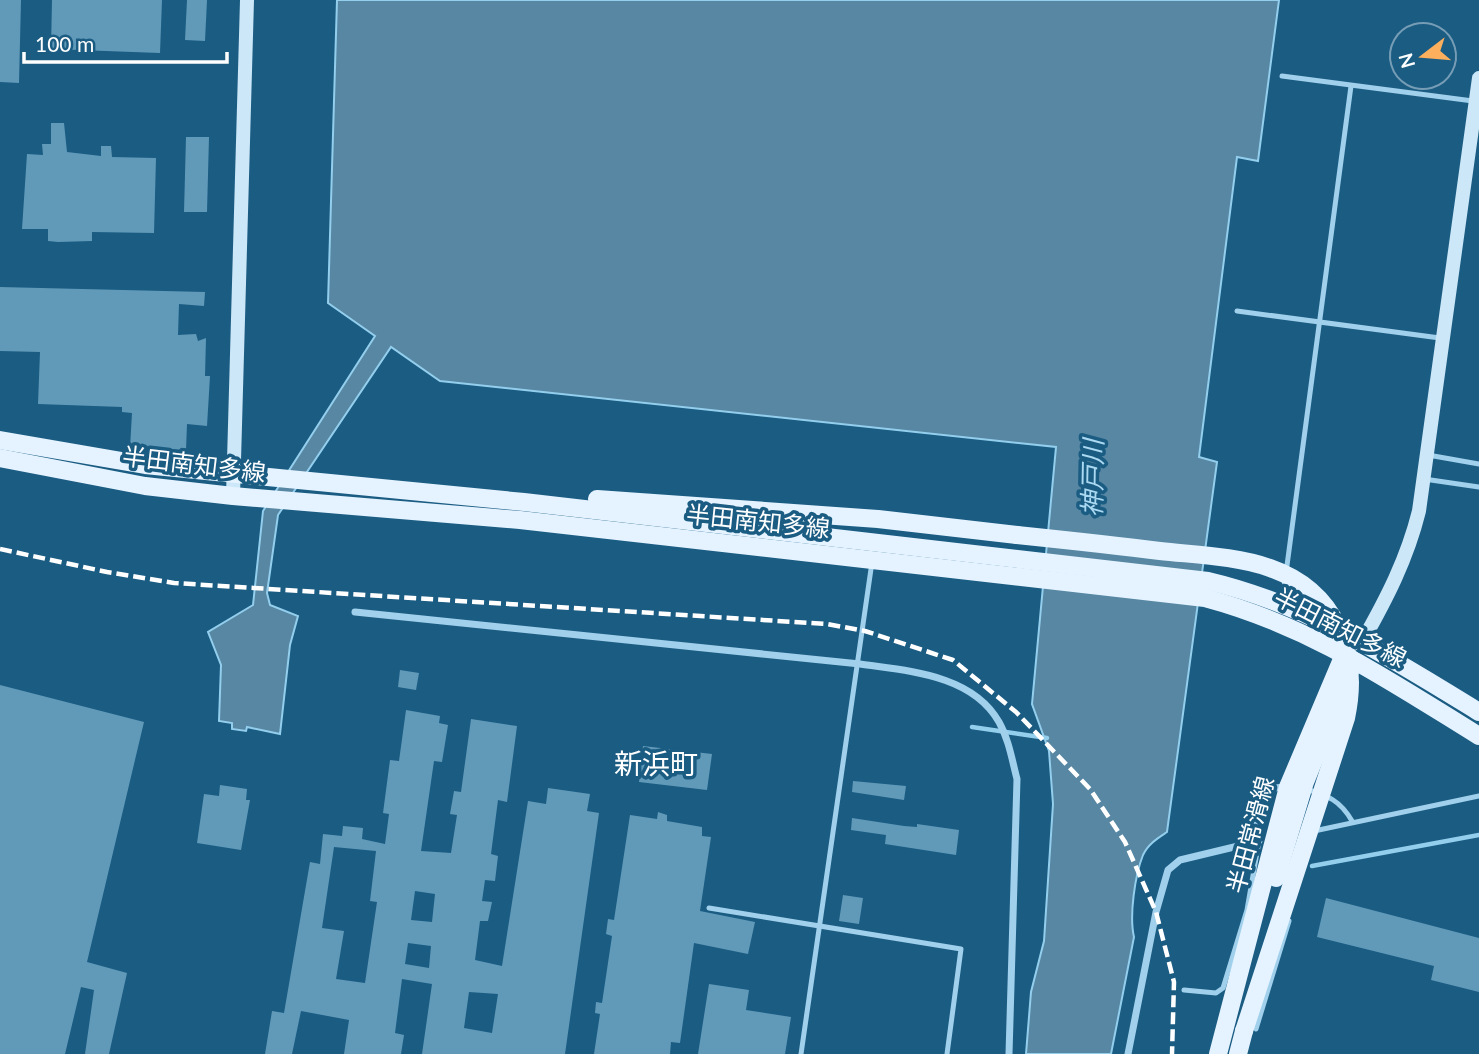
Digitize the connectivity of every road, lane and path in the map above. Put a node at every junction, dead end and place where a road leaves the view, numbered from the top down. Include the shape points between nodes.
1 (247, 0) edge
2 (1282, 76) dead end
3 (1479, 78) edge
4 (1351, 86) junction
5 (1476, 101) junction
6 (1237, 311) dead end
7 (1320, 322) junction
8 (1444, 338) junction
9 (0, 440) edge
10 (1428, 455) junction
11 (0, 458) edge
12 (1479, 464) edge
13 (235, 474) junction
14 (1424, 479) junction
15 (1479, 487) edge
16 (233, 496) junction
17 (524, 502) junction
18 (874, 550) junction
19 (1207, 589) junction
20 (1282, 603) junction
21 (355, 612) dead end
22 (1360, 641) junction
23 (1349, 657) junction
24 (860, 664) junction
25 (1479, 712) edge
26 (1477, 734) edge
27 (1295, 787) junction
28 (1479, 796) edge
29 (1352, 821) junction
30 (1259, 841) junction
31 (709, 908) dead end
32 (819, 927) junction
33 (1185, 990) dead end
34 (1250, 1030) junction
35 (801, 1054) edge
36 (947, 1054) edge
37 (1009, 1054) edge
38 (1128, 1054) edge
39 (1218, 1054) edge
40 (1228, 1054) edge
41 (1238, 1054) edge

1 - 13 street
2 - 4 lane
3 - 5 street
4 - 5 lane
4 - 7 lane
5 - 8 street
6 - 7 lane
7 - 8 lane
7 - 20 lane
8 - 10 street
9 - 13 main road, 半田南知多線 via 145,465
10 - 12 lane
10 - 14 street
11 - 16 main road, 半田南知多線 via 145,486
13 - 16 street
13 - 17 main road, 半田南知多線
14 - 15 lane
14 - 22 street via 1410,548 1396,582
16 - 18 main road, 半田南知多線
17 - 18 main road, 半田南知多線
17 - 34 main road, bridge via 599,499 878,519 1017,535 1256,564 1285,574 1315,595 1342,634 1351,668 1346,718
18 - 19 main road, 半田南知多線
18 - 24 lane
19 - 20 main road, 半田南知多線
19 - 23 main road, 半田南知多線
20 - 22 main road, 半田南知多線
21 - 24 street
22 - 23 main road, 半田常滑線
22 - 25 main road, 半田南知多線
23 - 26 main road, 半田南知多線
23 - 27 main road, 半田常滑線
24 - 32 lane
24 - 37 street via 952,682 998,720 1009,746 1017,779
27 - 29 lane via 1334,798
27 - 30 street via 1259,789 1253,801
27 - 39 main road, 半田常滑線
27 - 40 main road, 半田常滑線
28 - 29 lane
29 - 34 lane via 1303,834 1295,901
30 - 33 lane via 1247,910 1223,988 1216,993
30 - 38 street via 1180,860 1168,870
31 - 32 lane
32 - 35 lane
32 - 36 lane via 961,949
34 - 41 main road

